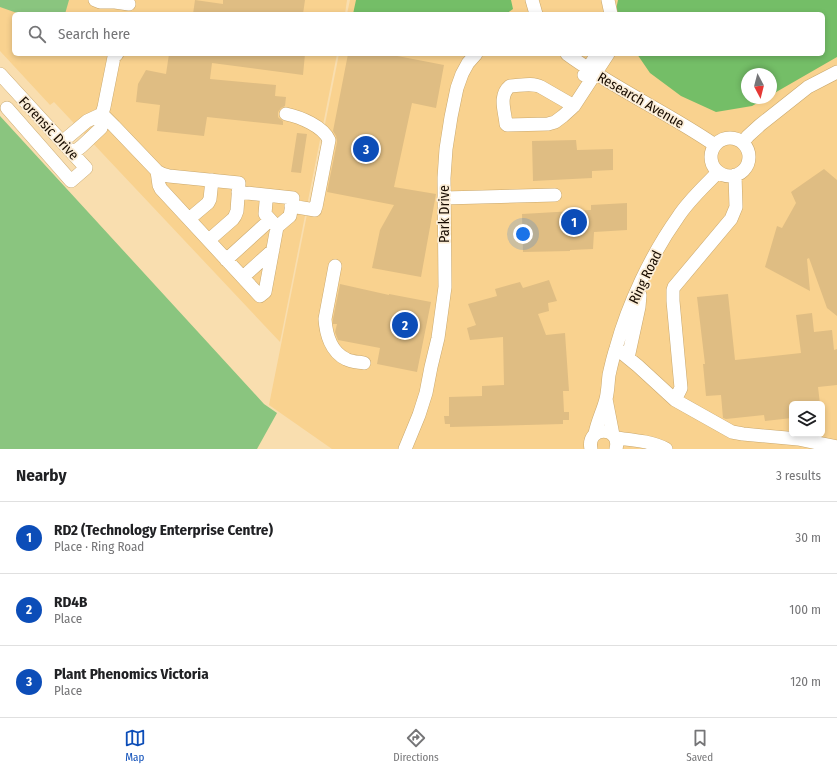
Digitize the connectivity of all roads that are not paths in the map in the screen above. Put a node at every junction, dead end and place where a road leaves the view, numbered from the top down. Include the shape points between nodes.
1 (95, 0) edge
2 (532, 0) edge
3 (608, 0) edge
4 (615, 0) edge
5 (129, 6) edge
6 (535, 12) edge
7 (611, 12) edge
8 (618, 12) edge
9 (113, 56) edge
10 (474, 56) edge
11 (570, 56) edge
12 (596, 56) edge
13 (606, 56) edge
14 (592, 71) junction
15 (837, 72) edge
16 (0, 74) edge
17 (571, 104) junction
18 (7, 108) dead end
19 (102, 114) junction
20 (286, 114) dead end
21 (62, 142) junction
22 (743, 142) junction
23 (715, 145) junction
24 (77, 158) junction
25 (157, 171) junction
26 (718, 172) junction
27 (735, 175) junction
28 (212, 180) junction
29 (238, 192) junction
30 (555, 195) dead end
31 (444, 198) junction
32 (266, 202) dead end
33 (292, 206) junction
34 (189, 219) junction
35 (274, 224) junction
36 (209, 240) junction
37 (273, 250) junction
38 (226, 260) junction
39 (335, 266) dead end
40 (243, 277) junction
41 (641, 282) junction
42 (616, 348) junction
43 (628, 358) junction
44 (364, 363) dead end
45 (606, 399) junction
46 (675, 400) junction
47 (595, 434) junction
48 (615, 441) edge
49 (646, 443) junction
50 (837, 447) edge
51 (405, 449) edge
52 (591, 449) edge
53 (624, 449) edge
54 (666, 449) edge

1 - 5 street
2 - 6 street
3 - 7 street
4 - 8 street
9 - 19 street
10 - 31 street, Park Drive via 462,74 457,88 446,149
11 - 14 street, Research Avenue
12 - 14 street
13 - 14 street
14 - 17 street
14 - 23 street, Research Avenue
15 - 22 street via 808,88 760,125
16 - 21 street, Forensic Drive
17 - 17 street via 533,84 510,86 503,98 507,125 555,122
18 - 24 street via 71,181 86,168
19 - 21 street via 87,121
19 - 24 street via 101,128 82,146
19 - 25 street
20 - 33 street via 296,116 320,129 329,140 315,208
21 - 24 street, Forensic Drive
22 - 23 street via 725,138
22 - 27 street via 749,152 748,164
23 - 26 street via 711,162
25 - 28 street via 169,176
25 - 34 street via 161,189
26 - 27 street via 723,175
26 - 41 street, Ring Road via 678,217
27 - 46 street via 736,207 731,219 673,290 681,382
28 - 29 street via 239,183
28 - 34 street via 210,199
29 - 33 street via 293,198
29 - 36 street via 236,216
30 - 31 street
31 - 51 street, Park Drive via 445,288 438,338 426,393
32 - 35 street via 265,214
33 - 35 street via 290,216
34 - 36 street
35 - 37 street
35 - 38 street
36 - 38 street
37 - 40 street
37 - 40 street via 265,292 260,296
38 - 40 street
39 - 44 street via 325,319 328,337 346,360
41 - 42 street, Ring Road
41 - 43 street via 639,306
42 - 43 street
42 - 45 street, Ring Road
43 - 46 street
45 - 47 street, Ring Road
45 - 48 street, Ring Road
46 - 50 street via 732,432 798,439
47 - 48 street via 603,431 610,433
47 - 52 street, Ring Road via 591,441
48 - 49 street
49 - 53 street
49 - 54 street

